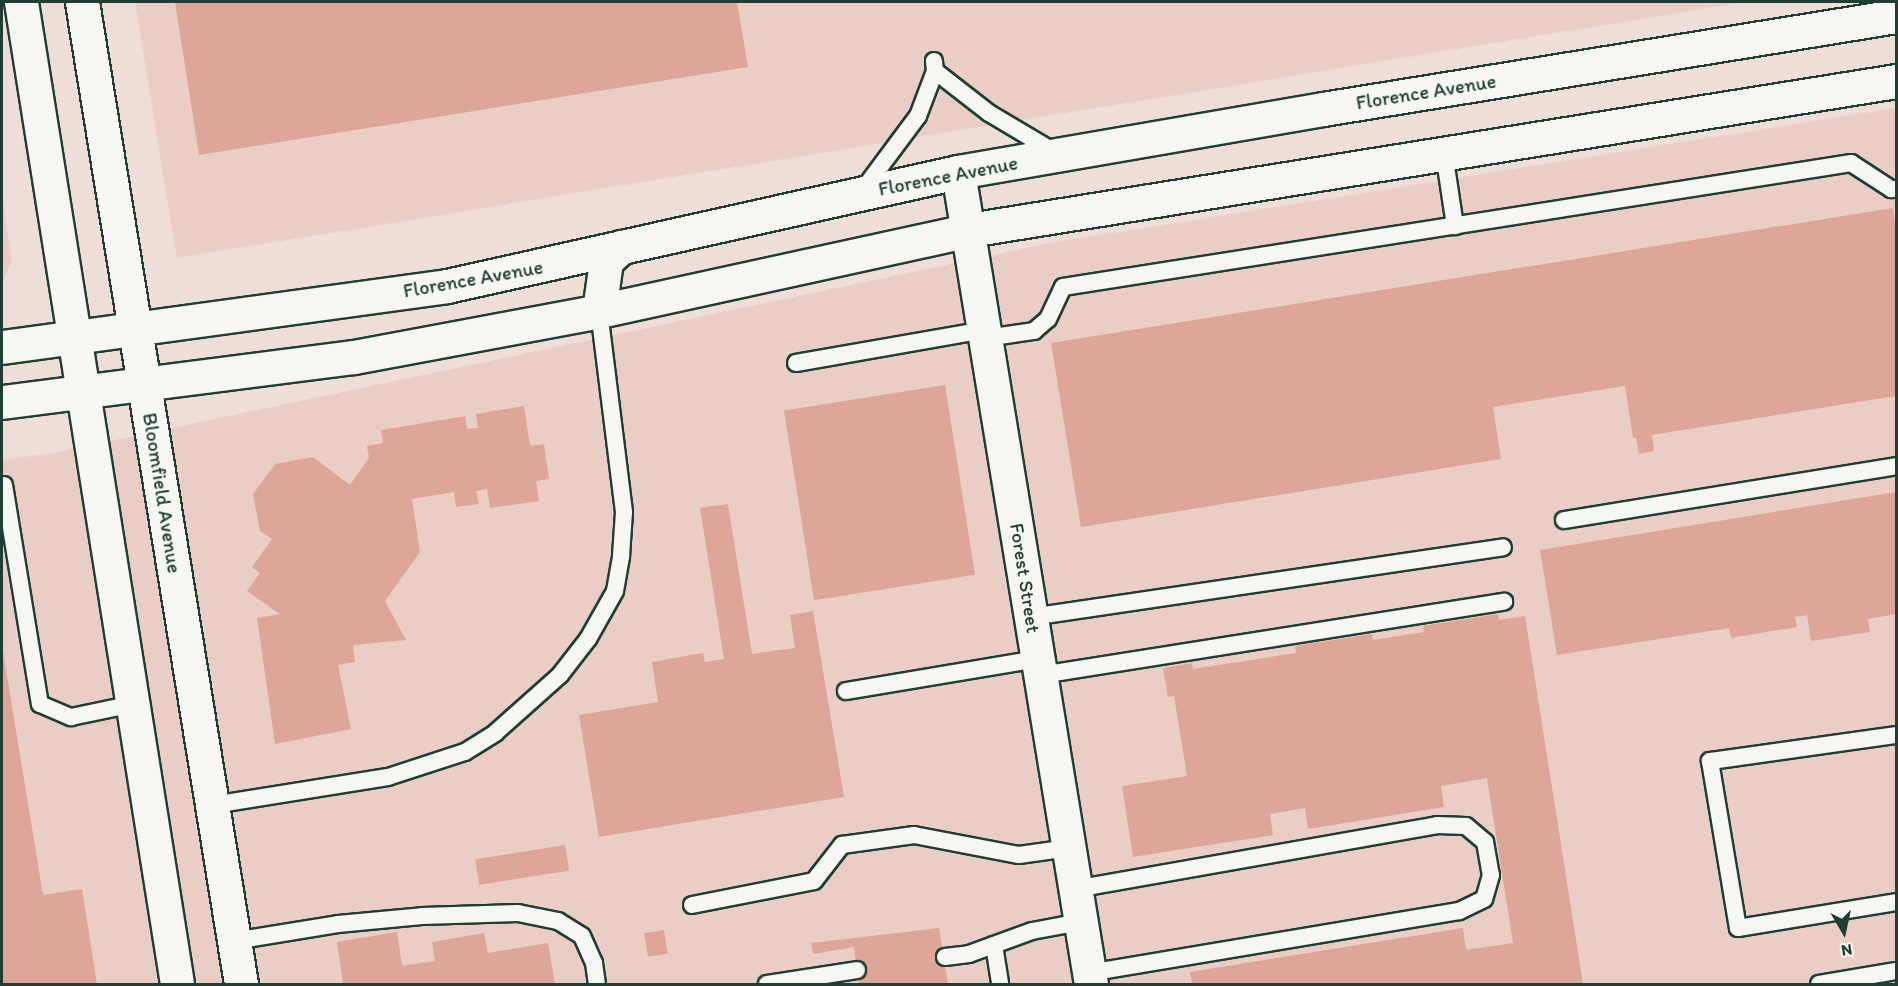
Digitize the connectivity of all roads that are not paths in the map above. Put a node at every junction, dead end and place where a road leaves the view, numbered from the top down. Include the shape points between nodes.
1 (21, 2) edge
2 (82, 2) edge
3 (1896, 16) edge
4 (1896, 81) edge
5 (1444, 153) junction
6 (1058, 154) junction
7 (958, 172) junction
8 (1896, 189) edge
9 (860, 194) junction
10 (1455, 226) junction
11 (969, 230) junction
12 (621, 247) junction
13 (599, 311) junction
14 (135, 328) junction
15 (986, 334) junction
16 (73, 338) junction
17 (2, 347) edge
18 (796, 363) dead end
19 (145, 384) junction
20 (83, 392) junction
21 (2, 402) edge
22 (1896, 466) edge
23 (4, 485) dead end
24 (1564, 520) dead end
25 (1503, 547) dead end
26 (1504, 602) dead end
27 (1031, 617) junction
28 (1040, 667) junction
29 (846, 691) dead end
30 (133, 704) junction
31 (1896, 735) edge
32 (213, 805) junction
33 (1069, 848) junction
34 (1075, 889) junction
35 (1896, 902) edge
36 (692, 905) dead end
37 (1081, 922) junction
38 (234, 941) junction
39 (994, 945) junction
40 (945, 957) dead end
41 (857, 970) dead end
42 (1896, 971) edge
43 (1090, 979) edge
44 (177, 984) edge
45 (241, 984) edge
46 (597, 984) edge
47 (767, 984) edge
48 (1000, 984) edge
49 (1820, 984) edge

1 - 16 main road
2 - 14 main road, Bloomfield Avenue
3 - 6 main road, Florence Avenue
4 - 5 main road
5 - 10 lane
5 - 11 main road
6 - 7 main road, Florence Avenue
6 - 9 lane via 989,113 934,66 918,116
7 - 9 main road, Florence Avenue
7 - 11 main road, Forest Street
8 - 10 lane via 1851,164
9 - 12 main road, Florence Avenue
10 - 15 lane via 1063,287 1048,319 1034,331
11 - 13 main road
11 - 15 main road, Forest Street
12 - 13 main road via 606,261
12 - 14 main road, Florence Avenue via 447,286
13 - 19 main road via 354,357
13 - 32 lane via 624,512 621,556 615,591 560,675 495,733 465,752 388,777
14 - 16 main road, Florence Avenue
14 - 19 main road, Bloomfield Avenue
15 - 18 lane
15 - 27 main road, Forest Street
16 - 17 main road, Florence Avenue
16 - 20 main road
19 - 20 main road
19 - 32 main road, Bloomfield Avenue
20 - 21 main road
20 - 30 main road
22 - 24 lane
23 - 30 lane via 40,704 72,717
25 - 27 lane
26 - 28 lane
27 - 28 main road, Forest Street
28 - 29 lane
28 - 33 main road, Forest Street
30 - 44 main road
31 - 35 lane via 1710,761 1738,928
32 - 38 main road, Bloomfield Avenue
33 - 34 main road, Forest Street
33 - 36 lane via 1019,855 914,835 842,845 814,881
34 - 37 main road, Forest Street
34 - 43 lane via 1437,825 1466,826 1485,842 1491,875 1485,898 1459,911
37 - 39 lane via 1032,931
37 - 43 main road, Forest Street
38 - 45 main road, Bloomfield Avenue
38 - 46 lane via 338,924 518,913 558,921 582,936 594,963
39 - 40 lane
39 - 48 lane
41 - 47 lane
42 - 49 lane

